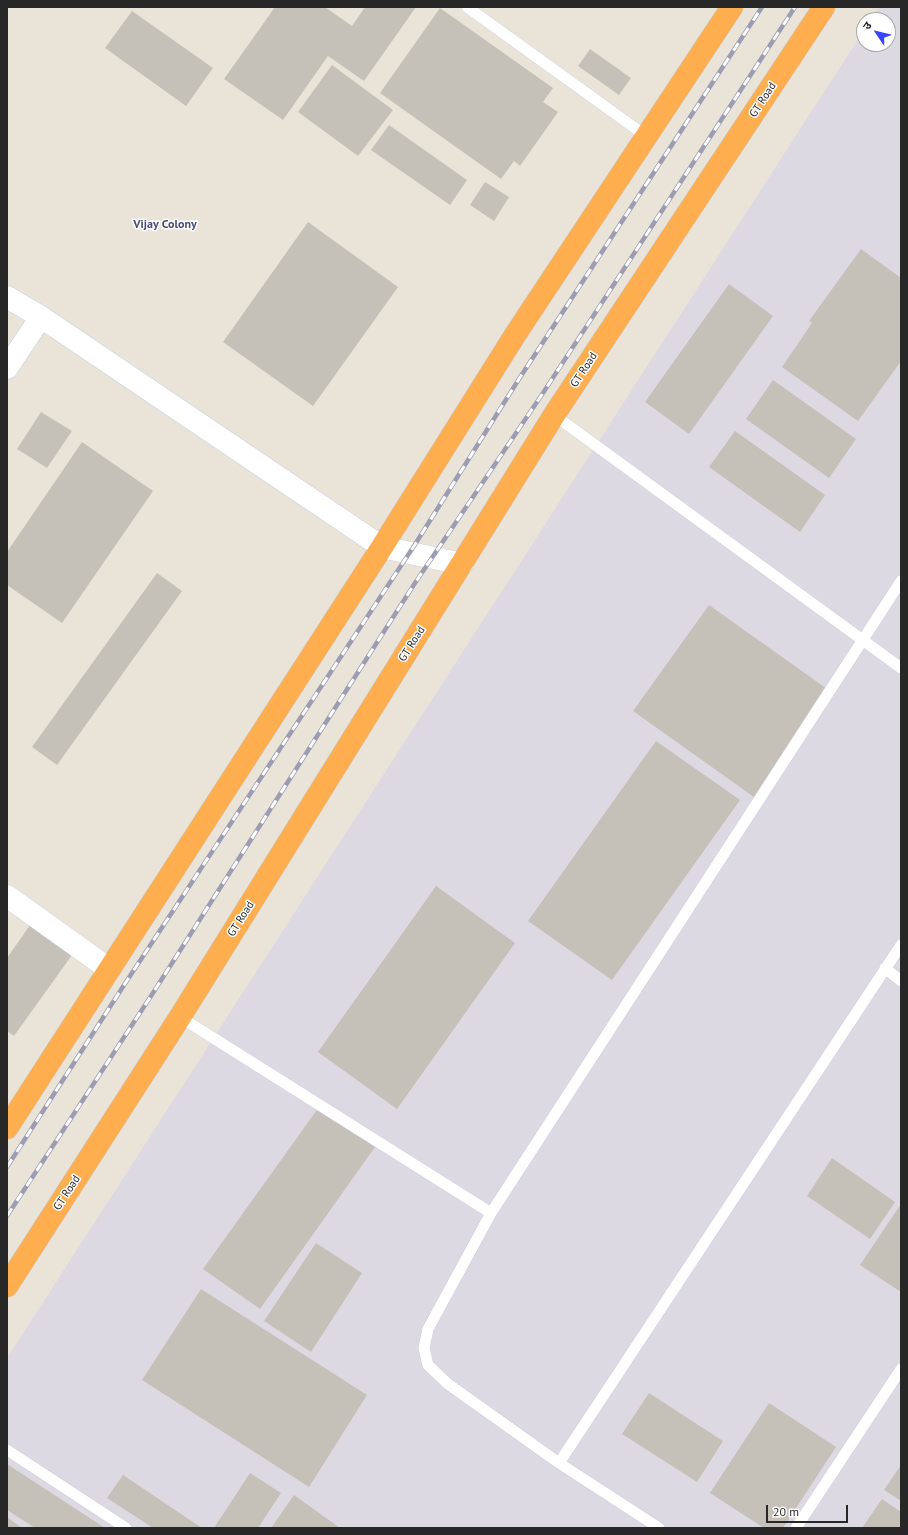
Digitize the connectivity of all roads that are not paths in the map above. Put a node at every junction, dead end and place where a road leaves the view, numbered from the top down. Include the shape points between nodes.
1 (466, 7) edge
2 (732, 7) edge
3 (824, 7) edge
4 (646, 136) junction
5 (7, 297) edge
6 (41, 317) junction
7 (7, 368) edge
8 (554, 415) junction
9 (382, 547) junction
10 (462, 564) junction
11 (901, 581) edge
12 (863, 641) junction
13 (901, 668) edge
14 (7, 896) edge
15 (901, 945) edge
16 (885, 968) junction
17 (109, 969) junction
18 (901, 980) edge
19 (180, 1017) junction
20 (7, 1128) edge
21 (491, 1213) junction
22 (7, 1286) edge
23 (901, 1369) edge
24 (7, 1450) edge
25 (559, 1463) junction
26 (126, 1528) edge
27 (659, 1528) edge
28 (796, 1528) edge

1 - 4 lane
2 - 4 highway
3 - 8 highway, GT Road
4 - 9 highway via 515,335
5 - 6 street
6 - 7 street
6 - 9 street
8 - 10 highway, GT Road
8 - 12 lane
9 - 10 street
9 - 17 highway
10 - 19 highway, GT Road
11 - 12 lane
12 - 13 lane
12 - 21 lane
14 - 17 street
15 - 16 lane
16 - 18 lane
16 - 25 lane
17 - 20 highway
19 - 21 lane
19 - 22 highway, GT Road
21 - 25 lane via 428,1329 424,1348 428,1365 448,1384
23 - 28 lane
24 - 26 lane
25 - 27 lane

